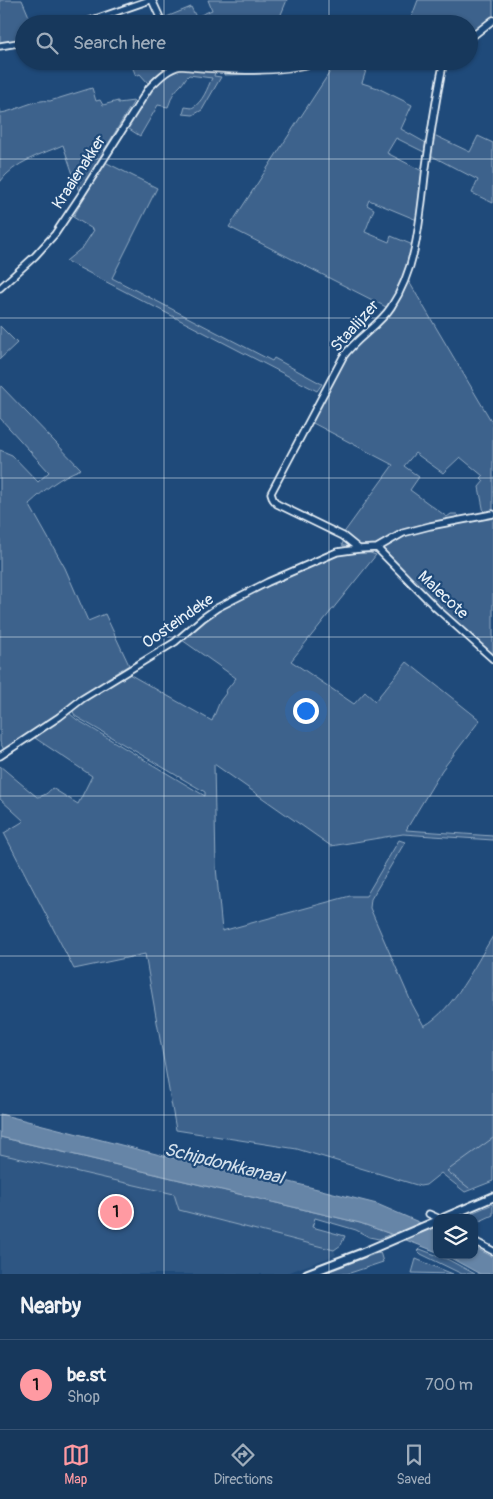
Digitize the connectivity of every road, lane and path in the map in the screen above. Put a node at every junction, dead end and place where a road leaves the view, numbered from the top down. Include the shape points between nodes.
1 (151, 0) edge
2 (107, 15) edge
3 (158, 15) edge
4 (493, 20) edge
5 (478, 32) edge
6 (15, 44) edge
7 (0, 46) edge
8 (168, 70) edge
9 (442, 70) edge
10 (0, 288) edge
11 (493, 514) edge
12 (378, 547) junction
13 (360, 549) junction
14 (493, 659) edge
15 (0, 756) edge
16 (493, 1197) edge
17 (429, 1214) dead end
18 (453, 1214) edge
19 (433, 1216) edge
20 (433, 1221) edge
21 (478, 1243) edge
22 (493, 1251) edge
23 (308, 1274) edge

1 - 2 street
1 - 3 street
4 - 5 street
6 - 7 street
8 - 10 street, Kraaienakker via 148,88 55,234
9 - 13 street, Staalijzer via 418,231 407,274 390,310 343,357 271,492 277,504 343,536
11 - 12 street via 403,533
12 - 13 street, Oosteindeke
12 - 14 street, Malecote via 436,608
13 - 15 street, Oosteindeke via 337,552 217,608 175,642 82,699
16 - 18 main road
17 - 19 street
20 - 23 main road
21 - 22 street

